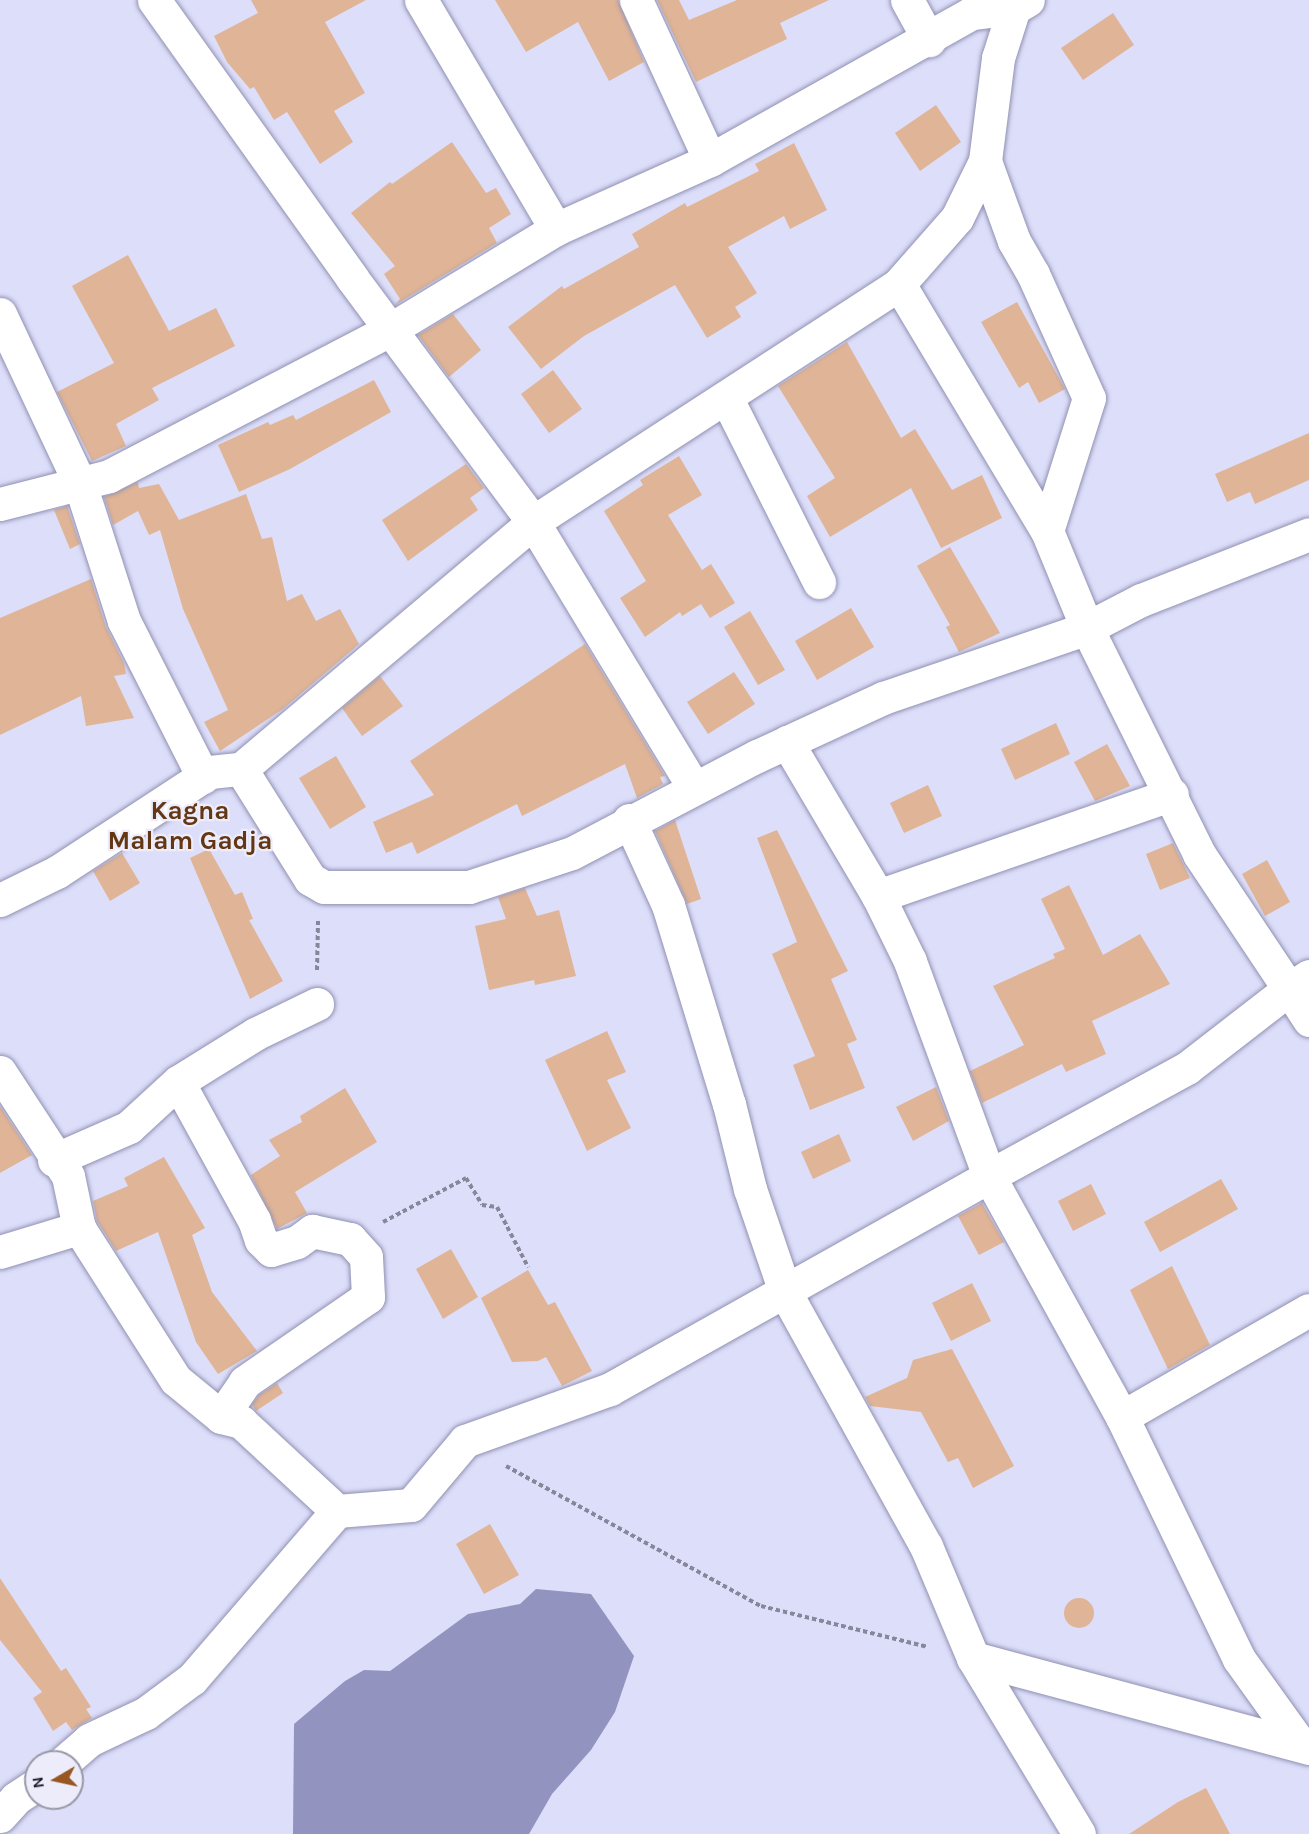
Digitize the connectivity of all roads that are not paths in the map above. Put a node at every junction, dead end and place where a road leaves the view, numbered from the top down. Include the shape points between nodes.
1 (154, 0) edge
2 (421, 0) edge
3 (636, 0) edge
4 (907, 0) edge
5 (1022, 3) edge
6 (928, 40) junction
7 (710, 160) junction
8 (985, 161) junction
9 (556, 229) junction
10 (899, 284) junction
11 (0, 314) edge
12 (391, 329) junction
13 (727, 399) junction
14 (80, 484) junction
15 (0, 504) edge
16 (533, 522) junction
17 (1047, 531) junction
18 (1309, 534) edge
19 (819, 582) dead end
20 (1087, 628) junction
21 (787, 742) junction
22 (241, 769) junction
23 (203, 777) junction
24 (694, 788) junction
25 (1173, 794) junction
26 (629, 820) junction
27 (878, 896) junction
28 (0, 900) edge
29 (1299, 982) edge
30 (317, 1004) road end
31 (1309, 1020) edge
32 (0, 1072) edge
33 (178, 1082) junction
34 (54, 1160) junction
35 (989, 1176) junction
36 (79, 1228) junction
37 (0, 1252) edge
38 (785, 1292) junction
39 (1309, 1311) edge
40 (221, 1417) junction
41 (1122, 1417) junction
42 (338, 1511) junction
43 (973, 1658) junction
44 (1304, 1746) edge
45 (78, 1750) edge
46 (24, 1793) edge
47 (0, 1816) edge
48 (1079, 1834) edge

1 - 12 street
2 - 9 street
3 - 7 street
4 - 6 street
5 - 6 street via 972,13
5 - 8 street via 998,58
6 - 7 street
7 - 9 street
8 - 10 street via 957,218
8 - 17 street via 1014,241 1089,398
9 - 12 street
10 - 13 street
10 - 17 street
11 - 14 street
12 - 14 street via 109,476
12 - 16 street
13 - 16 street
13 - 19 street
14 - 15 street
14 - 23 street via 124,621
16 - 22 street
16 - 24 street
17 - 20 street
18 - 20 street via 1141,600
20 - 21 street via 883,698
20 - 25 street
21 - 24 street
21 - 27 street
22 - 23 street via 210,772
22 - 26 street via 310,879 324,887 469,887 572,852
23 - 28 street via 57,872
24 - 26 street
25 - 27 street
25 - 29 street via 1199,854
26 - 38 street via 668,905 729,1104 750,1189
27 - 35 street via 910,961
29 - 31 street
29 - 35 street via 1186,1068
30 - 33 street via 255,1034
32 - 34 street
33 - 34 street via 129,1127
33 - 40 street via 254,1220 261,1240 271,1250 297,1242 312,1232 350,1239 366,1257 368,1297 245,1382
34 - 36 street via 68,1176
35 - 38 street
35 - 41 street
36 - 37 street
36 - 40 street via 176,1380
38 - 42 street via 610,1389 465,1441 411,1505
38 - 43 street via 926,1546
39 - 41 street
40 - 42 street via 241,1422
41 - 44 street via 1239,1659
42 - 45 street via 192,1679 146,1713 89,1740
43 - 44 street
43 - 48 street
46 - 47 street

